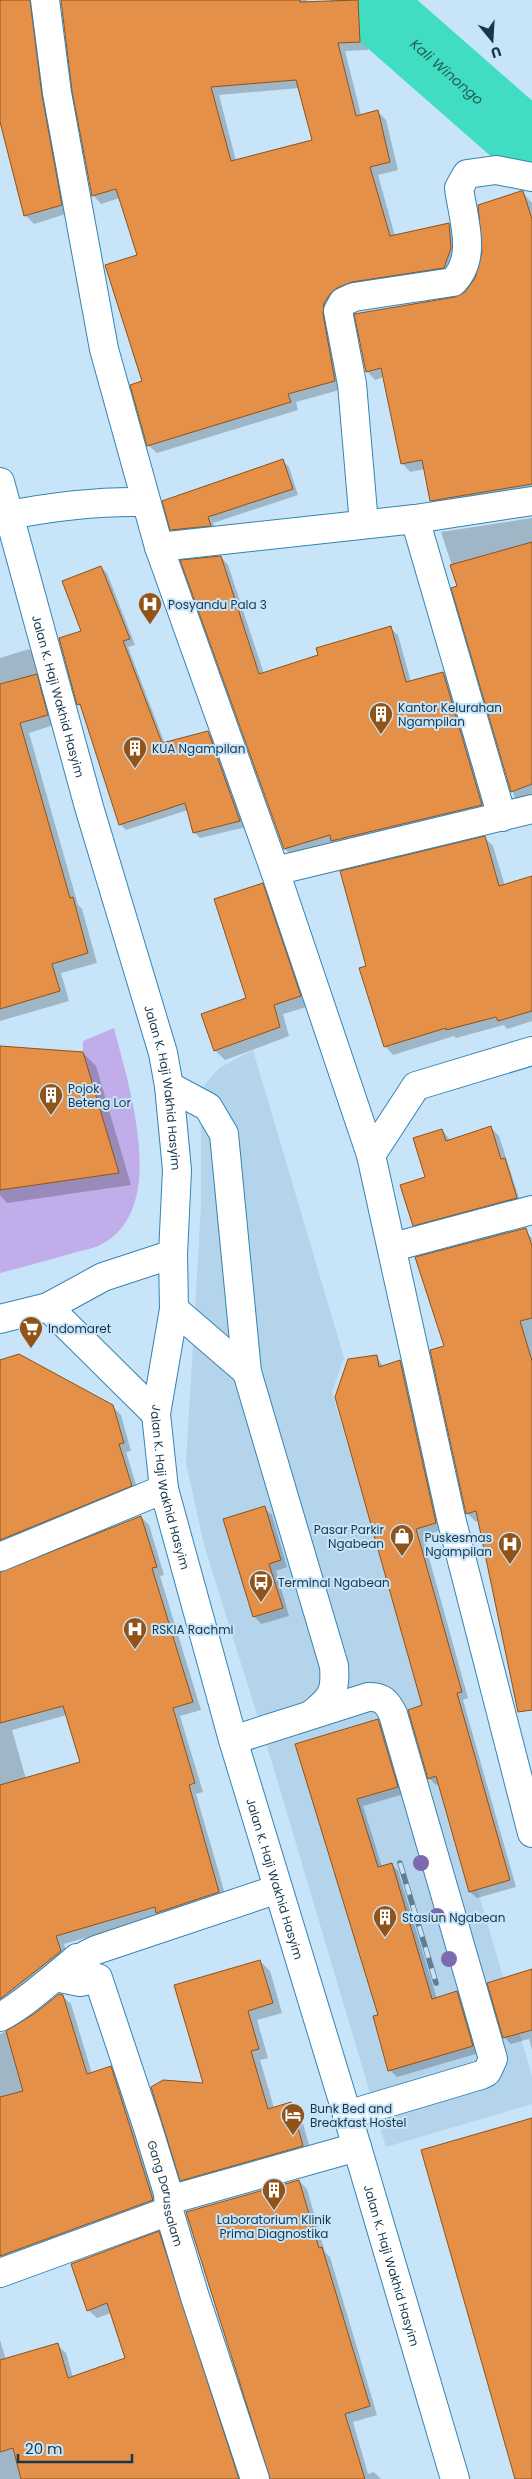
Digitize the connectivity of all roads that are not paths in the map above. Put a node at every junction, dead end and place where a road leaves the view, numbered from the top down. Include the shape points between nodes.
1 (45, 0) edge
2 (532, 177) edge
3 (0, 482) edge
4 (532, 501) edge
5 (145, 502) junction
6 (9, 516) junction
7 (415, 519) junction
8 (364, 524) junction
9 (159, 547) junction
10 (532, 809) edge
11 (502, 817) junction
12 (275, 871) junction
13 (532, 1051) edge
14 (169, 1086) junction
15 (371, 1155) junction
16 (532, 1210) edge
17 (393, 1248) junction
18 (172, 1254) junction
19 (48, 1307) junction
20 (174, 1310) junction
21 (0, 1319) edge
22 (247, 1372) junction
23 (156, 1414) junction
24 (164, 1489) junction
25 (0, 1557) edge
26 (312, 1714) junction
27 (233, 1740) junction
28 (532, 1833) edge
29 (278, 1888) junction
30 (55, 1977) junction
31 (0, 2017) edge
32 (347, 2115) junction
33 (357, 2147) junction
34 (169, 2205) junction
35 (0, 2273) edge
36 (254, 2479) edge
37 (455, 2479) edge

1 - 5 street via 58,93 104,349
2 - 8 street via 496,170 467,174 459,188 468,237 467,254 461,274 453,282 354,297 343,302 338,311 352,384
3 - 6 street, Jalan K. Haji Wakhid Hasyim
4 - 7 street
5 - 6 street via 104,501
5 - 9 street
6 - 14 street, Jalan K. Haji Wakhid Hasyim via 89,807 163,1053
7 - 8 street
7 - 11 street
8 - 9 street
9 - 12 street
10 - 11 street
11 - 12 street
12 - 15 street
13 - 15 street via 416,1086
14 - 18 street, Jalan K. Haji Wakhid Hasyim via 177,1170
14 - 22 street via 208,1107 224,1134
15 - 17 street
16 - 17 street
17 - 28 street via 452,1518
18 - 19 street via 103,1277
18 - 20 street, Jalan K. Haji Wakhid Hasyim
19 - 21 street
19 - 23 street
20 - 22 street
20 - 23 street, Jalan K. Haji Wakhid Hasyim
22 - 26 street via 334,1666 336,1682 332,1694
23 - 24 street, Jalan K. Haji Wakhid Hasyim
24 - 25 street
24 - 27 street, Jalan K. Haji Wakhid Hasyim
26 - 27 street
26 - 32 street via 368,1697 377,1697 389,1706 492,2051 491,2066 481,2075
27 - 29 street, Jalan K. Haji Wakhid Hasyim
29 - 30 street via 96,1950 78,1958
29 - 32 street, Jalan K. Haji Wakhid Hasyim
30 - 31 street
30 - 34 street, Gang Darussalam via 80,1982 98,1978 147,2124
32 - 33 street, Jalan K. Haji Wakhid Hasyim
33 - 34 street
33 - 37 street, Jalan K. Haji Wakhid Hasyim
34 - 35 street
34 - 36 street, Gang Darussalam

